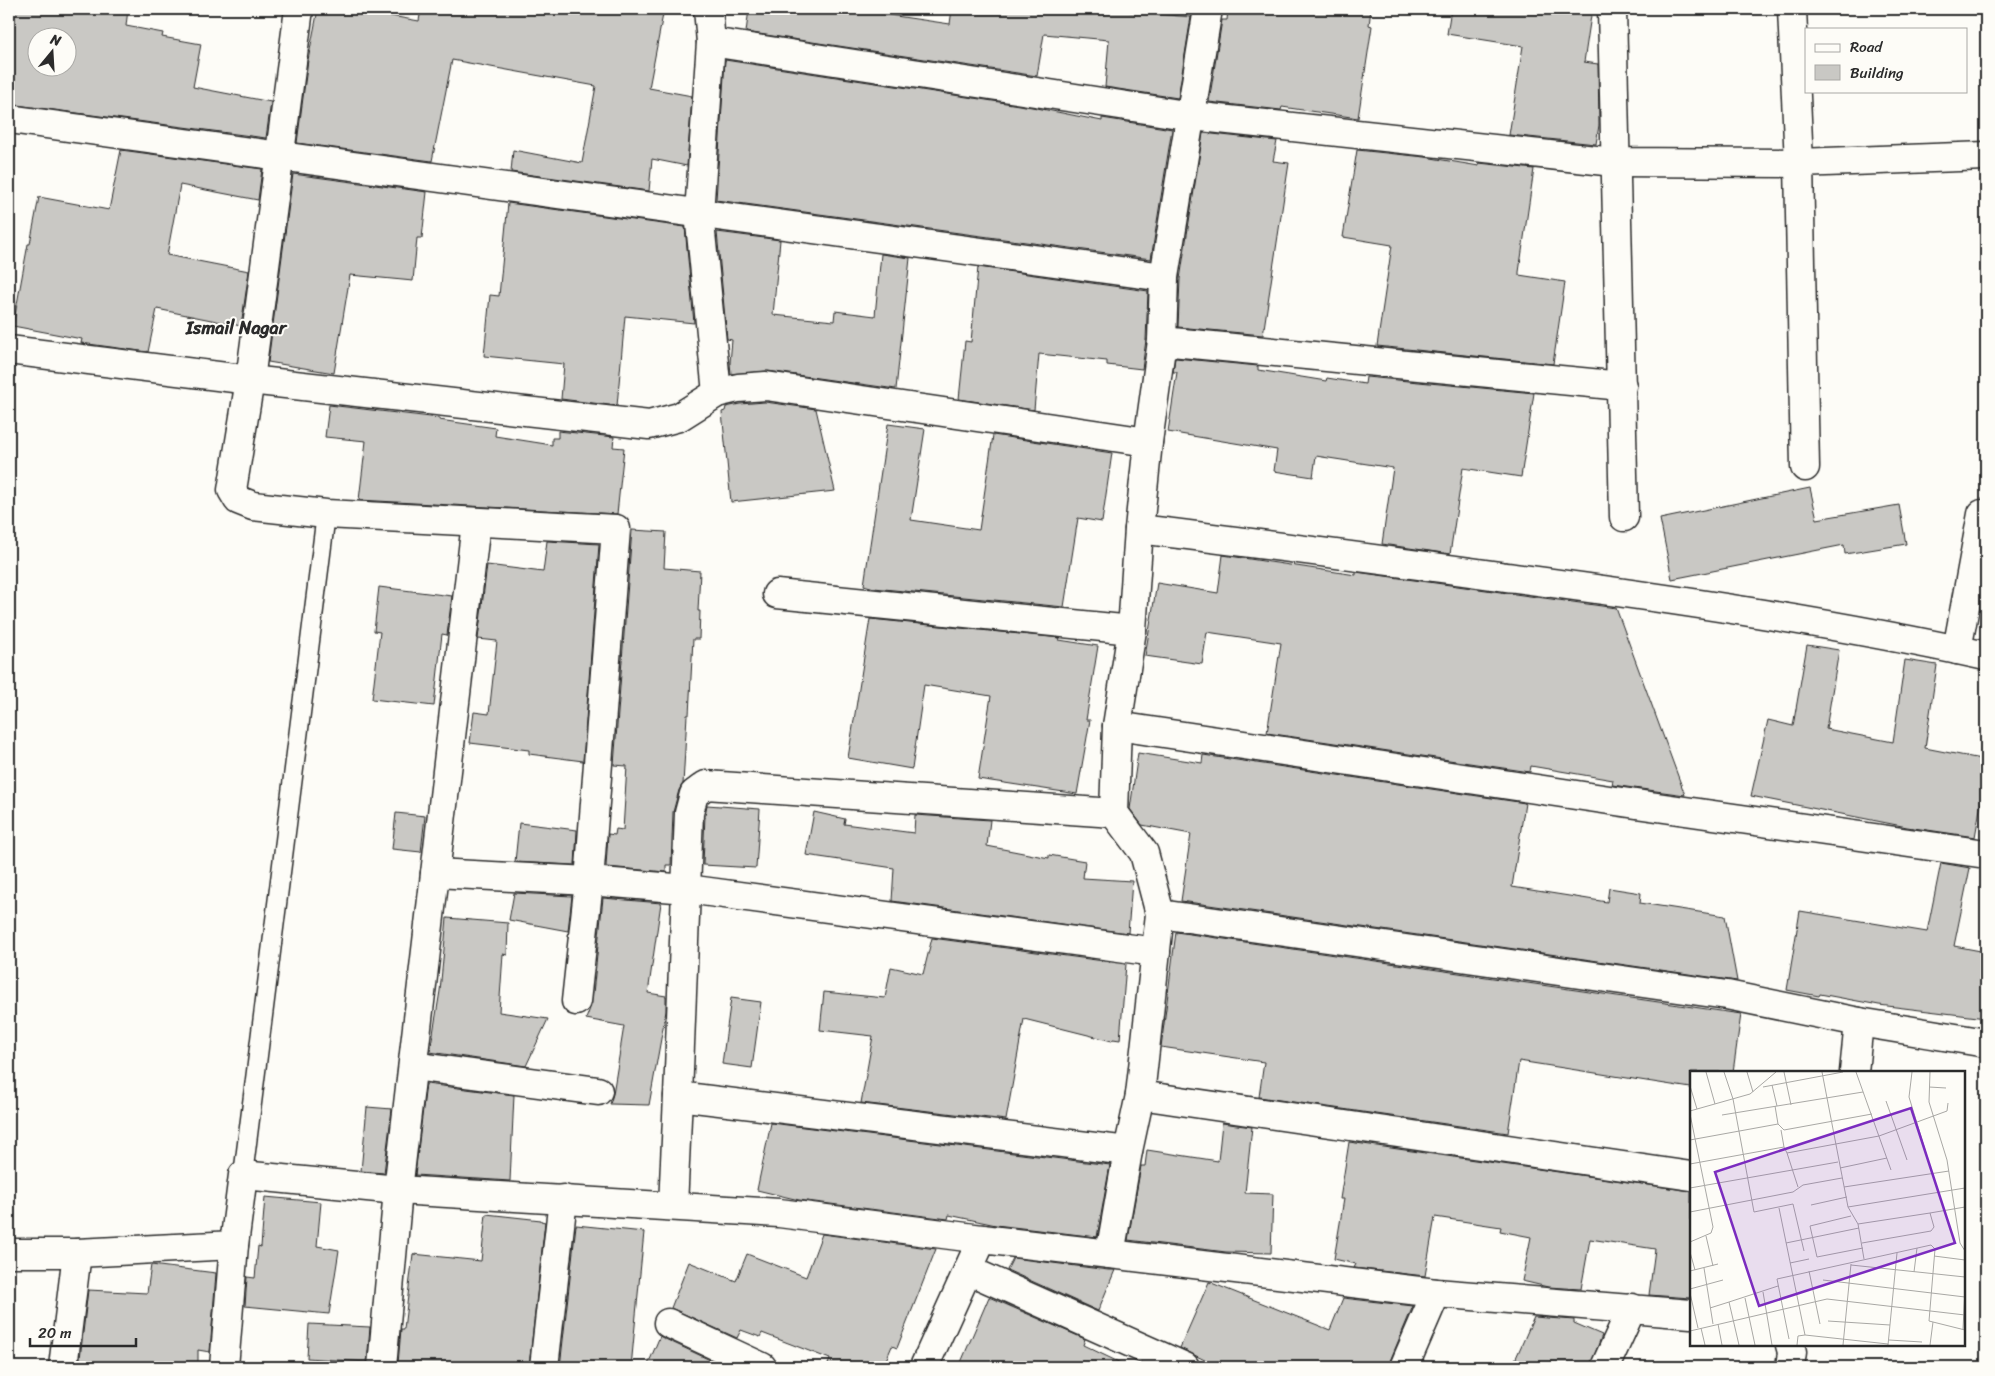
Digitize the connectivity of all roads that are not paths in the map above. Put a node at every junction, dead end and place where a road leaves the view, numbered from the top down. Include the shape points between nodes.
1 (299, 9) edge
2 (708, 9) edge
3 (1208, 9) edge
4 (1612, 9) edge
5 (1792, 9) edge
6 (711, 42) junction
7 (1192, 116) junction
8 (9, 119) edge
9 (279, 156) junction
10 (1986, 156) edge
11 (1614, 162) junction
12 (1799, 163) junction
13 (699, 213) junction
14 (1164, 278) junction
15 (1162, 341) junction
16 (9, 350) edge
17 (250, 380) junction
18 (1622, 386) junction
19 (717, 394) junction
20 (1148, 442) junction
21 (1805, 467) dead end
22 (326, 514) junction
23 (1982, 514) dead end
24 (1624, 517) dead end
25 (476, 523) junction
26 (1139, 529) junction
27 (777, 594) dead end
28 (1132, 630) junction
29 (1957, 650) junction
30 (1986, 656) edge
31 (1117, 726) junction
32 (1114, 813) junction
33 (1986, 854) edge
34 (435, 873) junction
35 (589, 881) junction
36 (686, 889) junction
37 (1160, 914) junction
38 (1156, 952) junction
39 (576, 1001) dead end
40 (1859, 1022) junction
41 (1986, 1043) edge
42 (413, 1066) junction
43 (1854, 1071) edge
44 (598, 1091) dead end
45 (1140, 1094) junction
46 (678, 1096) junction
47 (1128, 1152) junction
48 (243, 1175) junction
49 (1690, 1176) edge
50 (398, 1190) junction
51 (563, 1199) junction
52 (674, 1206) junction
53 (982, 1239) junction
54 (234, 1245) junction
55 (9, 1253) edge
56 (77, 1253) junction
57 (1110, 1254) junction
58 (968, 1270) junction
59 (1436, 1293) junction
60 (1632, 1308) junction
61 (1690, 1314) edge
62 (668, 1323) dead end
63 (1790, 1346) edge
64 (63, 1367) edge
65 (224, 1367) edge
66 (382, 1367) edge
67 (544, 1367) edge
68 (762, 1367) edge
69 (924, 1367) edge
70 (1185, 1367) edge
71 (1404, 1367) edge
72 (1604, 1367) edge
73 (1790, 1367) edge

1 - 9 street
2 - 6 street
3 - 7 street
4 - 11 street
5 - 12 street
6 - 7 street
6 - 13 street
7 - 11 street
7 - 14 street
8 - 9 street
9 - 13 street
9 - 17 street
10 - 12 street
11 - 12 street
11 - 18 street
12 - 21 street
13 - 14 street
13 - 19 street
14 - 15 street
15 - 18 street
15 - 20 street
16 - 17 street
17 - 19 street via 649,425 679,417
17 - 22 street via 232,490 238,500 253,506
18 - 24 street
19 - 20 street via 738,388 766,386
20 - 26 street
22 - 25 street
22 - 48 lane
23 - 29 street
25 - 34 street
25 - 35 street via 616,529
26 - 28 street
26 - 29 street via 1631,594 1815,622
27 - 28 street
28 - 31 street
29 - 30 street
31 - 32 street
31 - 33 street
32 - 36 street via 706,785 694,794 689,813
32 - 37 street via 1144,852
34 - 35 street
34 - 42 street
35 - 36 street
35 - 39 street
36 - 38 street
36 - 46 street
37 - 38 street
37 - 40 street via 1727,996
38 - 45 street
40 - 41 street
40 - 43 street
42 - 44 street
42 - 50 street
45 - 47 street
45 - 49 street
46 - 47 street
46 - 52 street
47 - 57 street
48 - 50 street
48 - 54 street
50 - 51 street
50 - 66 street
51 - 52 street
51 - 67 street
52 - 53 street via 779,1213
53 - 57 street
53 - 58 street
54 - 56 street
54 - 65 street
55 - 56 street
56 - 64 street
57 - 59 street
58 - 69 street
58 - 70 street
59 - 60 street
59 - 71 street
60 - 61 street
60 - 72 street
62 - 68 street
63 - 73 street

